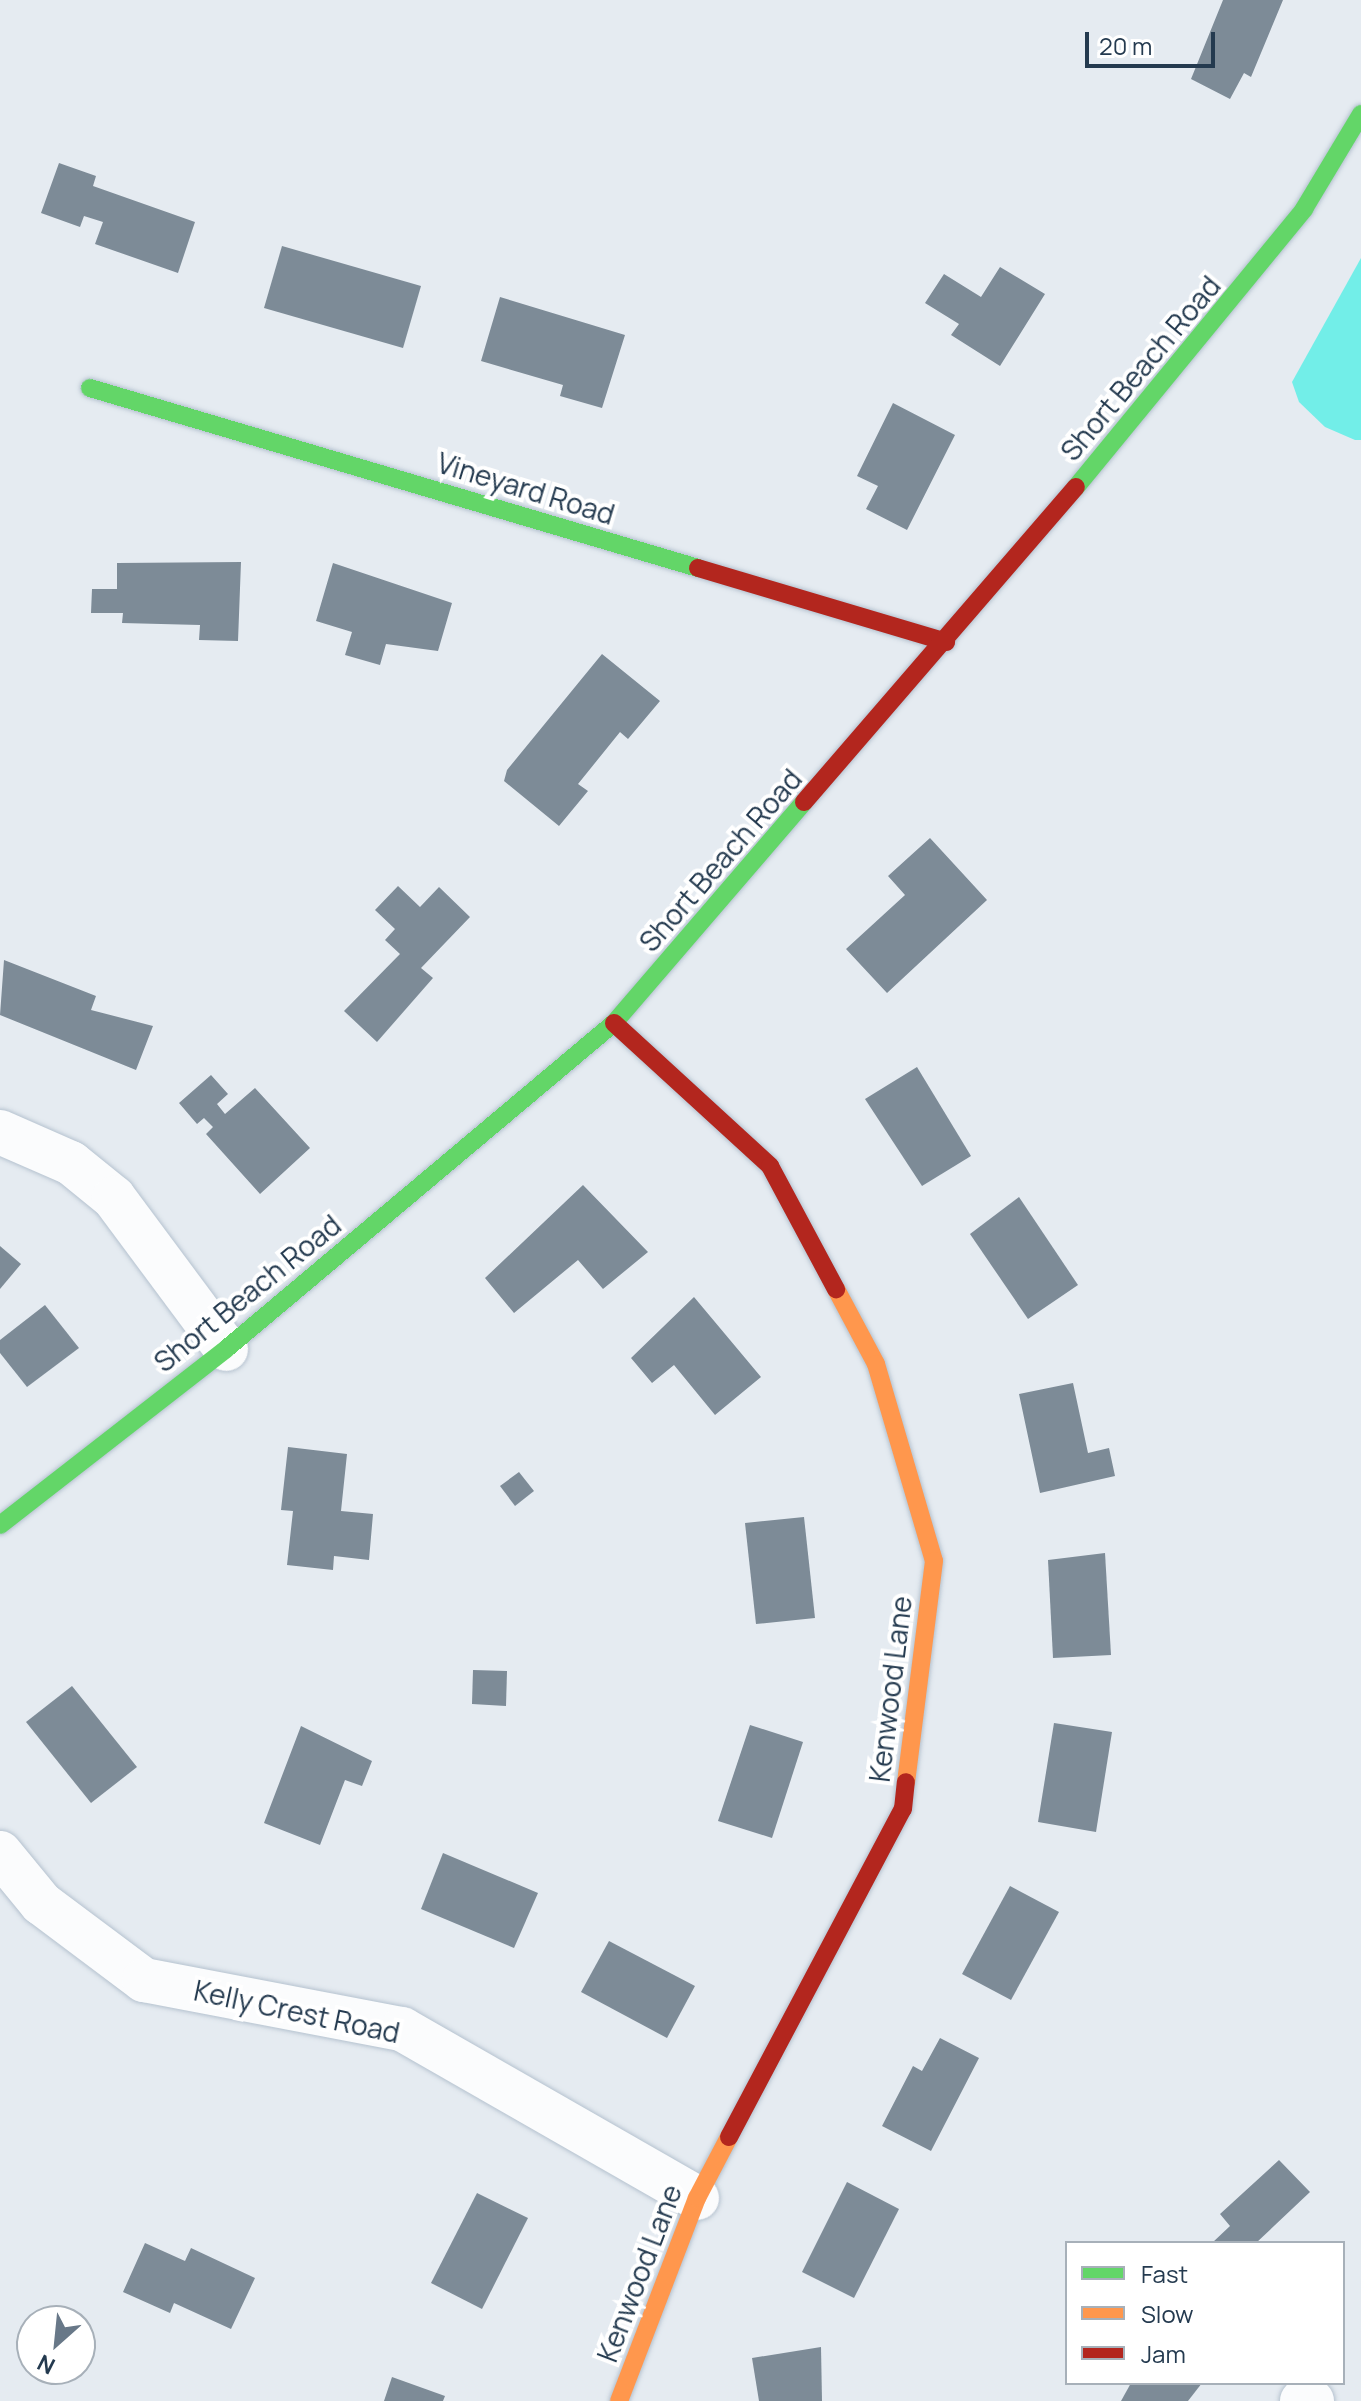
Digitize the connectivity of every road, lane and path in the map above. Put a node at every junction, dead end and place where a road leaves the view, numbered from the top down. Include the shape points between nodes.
1 (1361, 114) edge
2 (90, 388) dead end
3 (946, 642) junction
4 (614, 1023) junction
5 (0, 1132) edge
6 (226, 1349) junction
7 (0, 1525) edge
8 (0, 1853) edge
9 (697, 2198) junction
10 (619, 2401) edge

1 - 3 street, Short Beach Road via 1259,269
2 - 3 street, Vineyard Road
3 - 4 street, Short Beach Road
4 - 6 street, Short Beach Road
4 - 9 street, Kenwood Lane via 770,1166 876,1364 934,1561 903,1809
5 - 6 street via 71,1163 114,1198
6 - 7 street, Short Beach Road
8 - 9 street, Kelly Crest Road via 41,1903 144,1980 402,2029
9 - 10 street, Kenwood Lane

